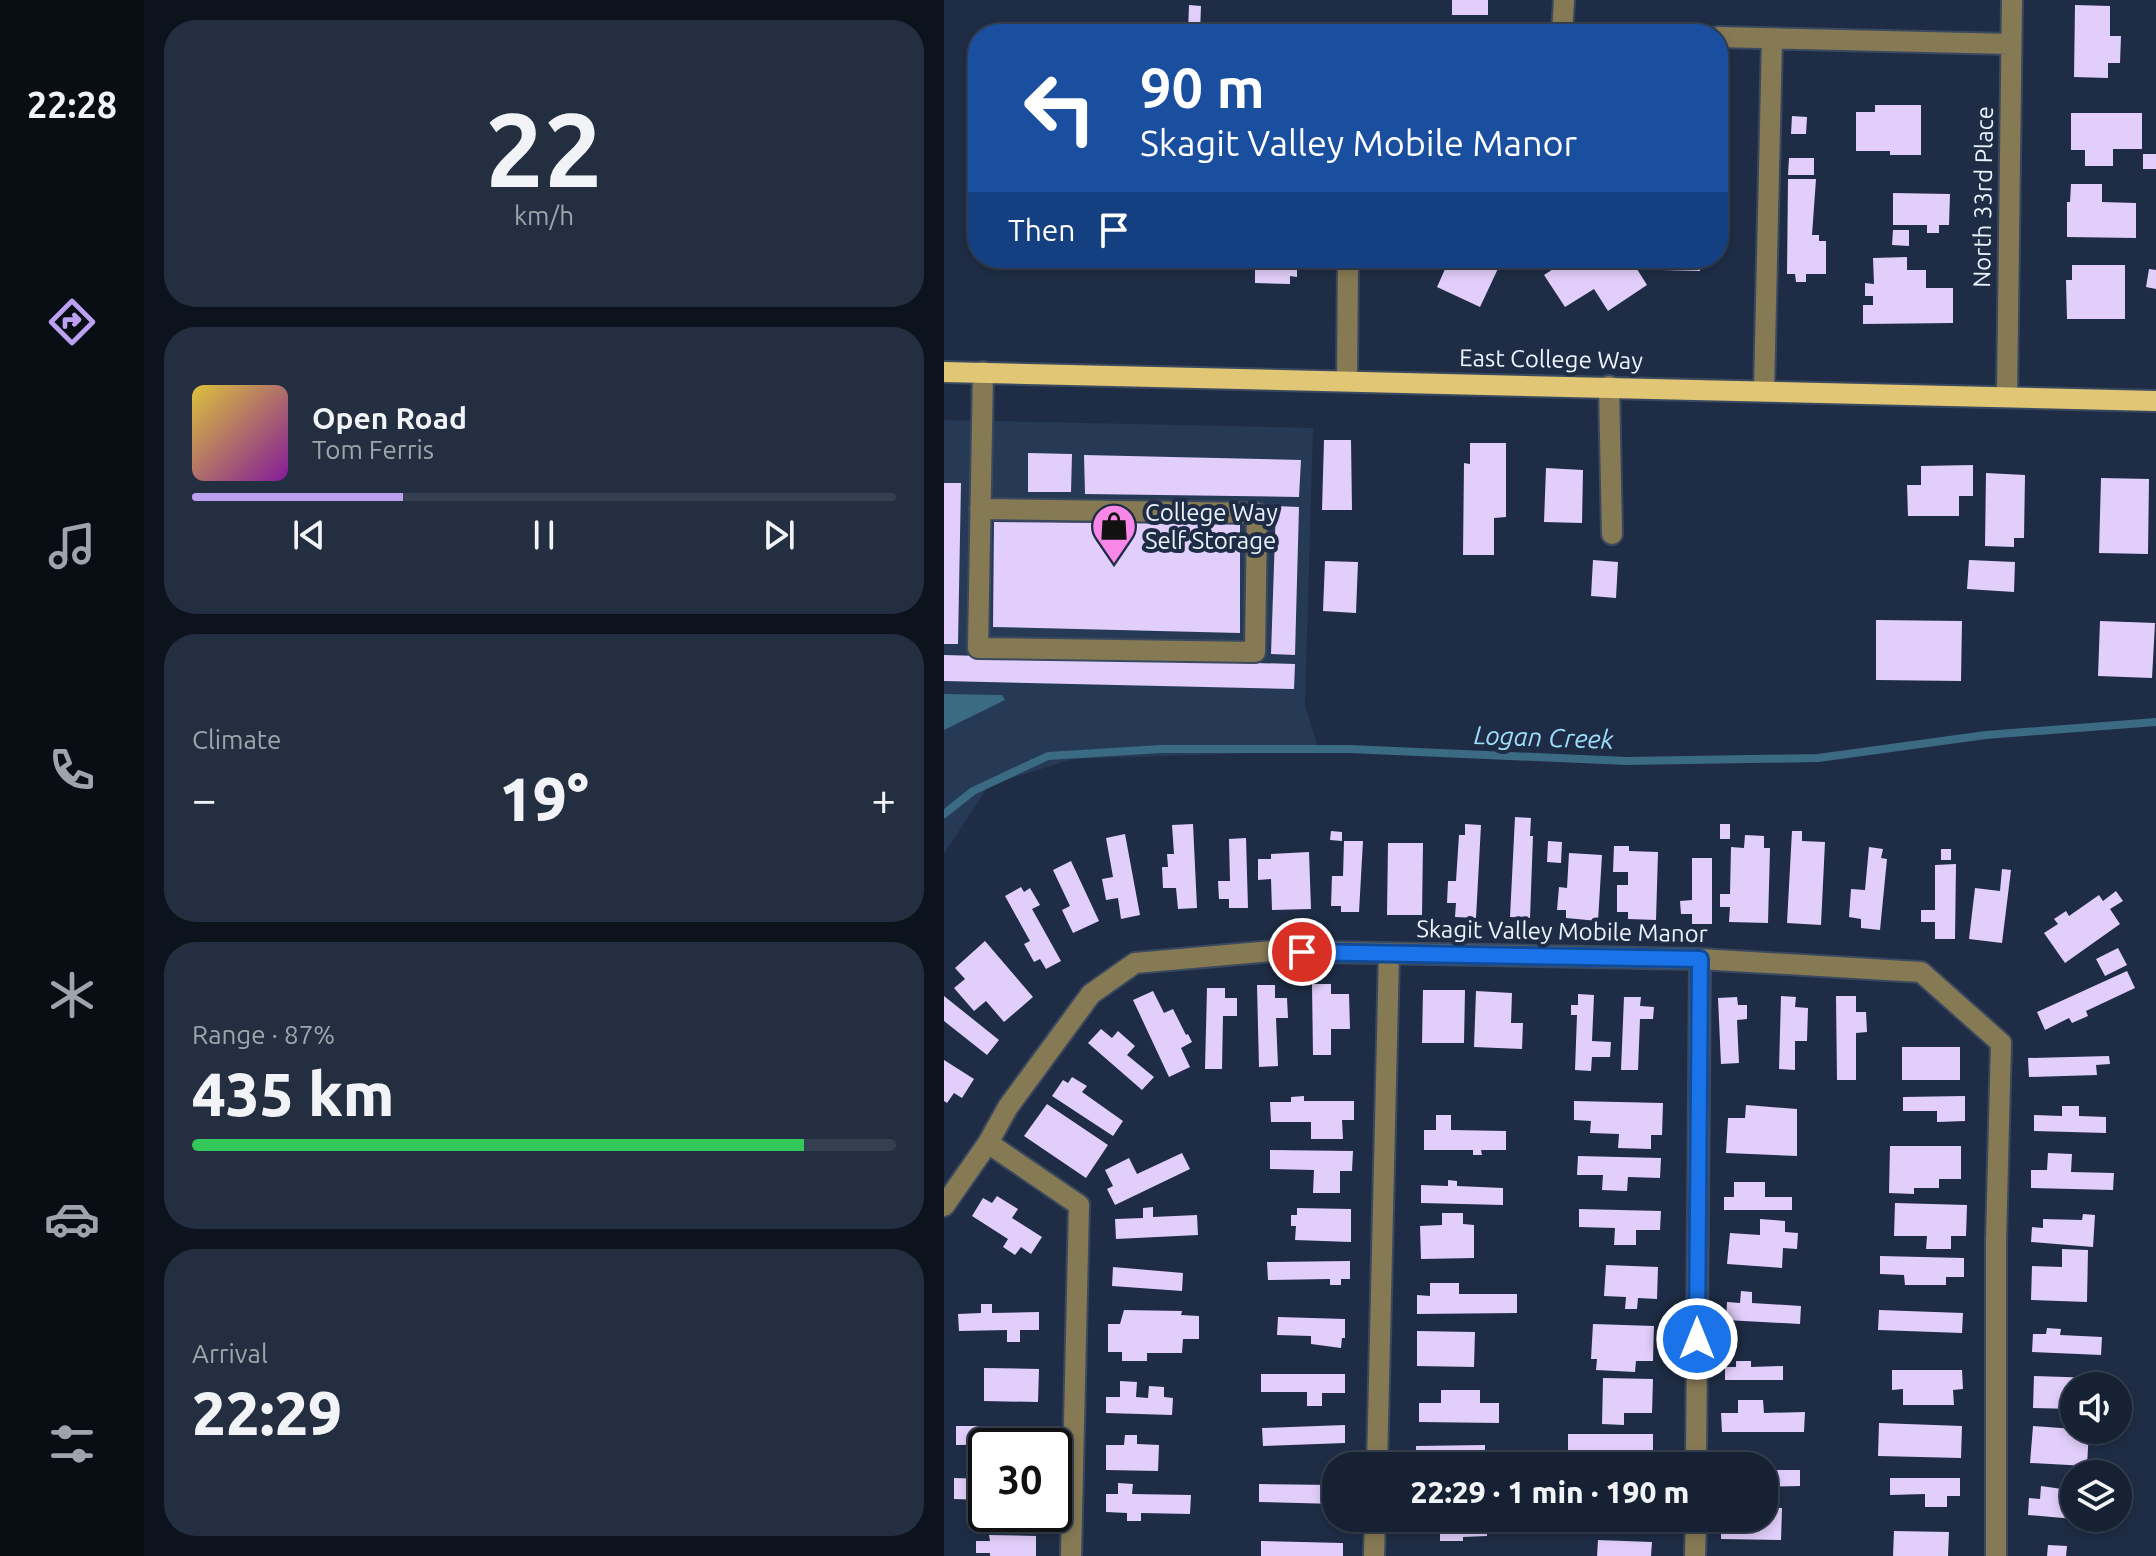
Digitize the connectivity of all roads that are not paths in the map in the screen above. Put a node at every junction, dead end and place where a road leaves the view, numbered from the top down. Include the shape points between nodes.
1 (1564, 0) edge
2 (2012, 0) edge
3 (1563, 24) edge
4 (1728, 37) edge
5 (1772, 39) junction
6 (2011, 44) junction
7 (1348, 268) edge
8 (944, 372) edge
9 (983, 372) junction
10 (1347, 380) junction
11 (1609, 386) junction
12 (1764, 390) junction
13 (2007, 396) junction
14 (2156, 401) edge
15 (980, 509) junction
16 (1612, 534) dead end
17 (1389, 953) junction
18 (1700, 959) junction
19 (988, 1143) junction
20 (944, 1206) edge
21 (1377, 1452) edge
22 (1696, 1452) edge
23 (1375, 1532) edge
24 (1696, 1532) edge
25 (1071, 1556) edge
26 (1374, 1556) edge
27 (1695, 1556) edge
28 (1996, 1556) edge

1 - 3 street
2 - 6 street, North 33rd Place
4 - 5 street
5 - 6 street
5 - 12 street
6 - 13 street, North 33rd Place
7 - 10 street
8 - 9 main road, East College Way
9 - 10 main road, East College Way
9 - 15 street
10 - 11 main road, East College Way
11 - 12 main road, East College Way
11 - 16 street
12 - 13 main road, East College Way
13 - 14 main road, East College Way
15 - 15 street via 978,648 1255,652 1257,513
17 - 18 street, Skagit Valley Mobile Manor
17 - 19 street, Skagit Valley Mobile Manor via 1273,951 1135,963 1091,994 1008,1107
17 - 21 street
18 - 22 street
18 - 28 street, Skagit Valley Mobile Manor via 1921,972 2001,1043
19 - 20 street, Skagit Valley Mobile Manor
19 - 25 street via 1079,1205
23 - 26 street
24 - 27 street

